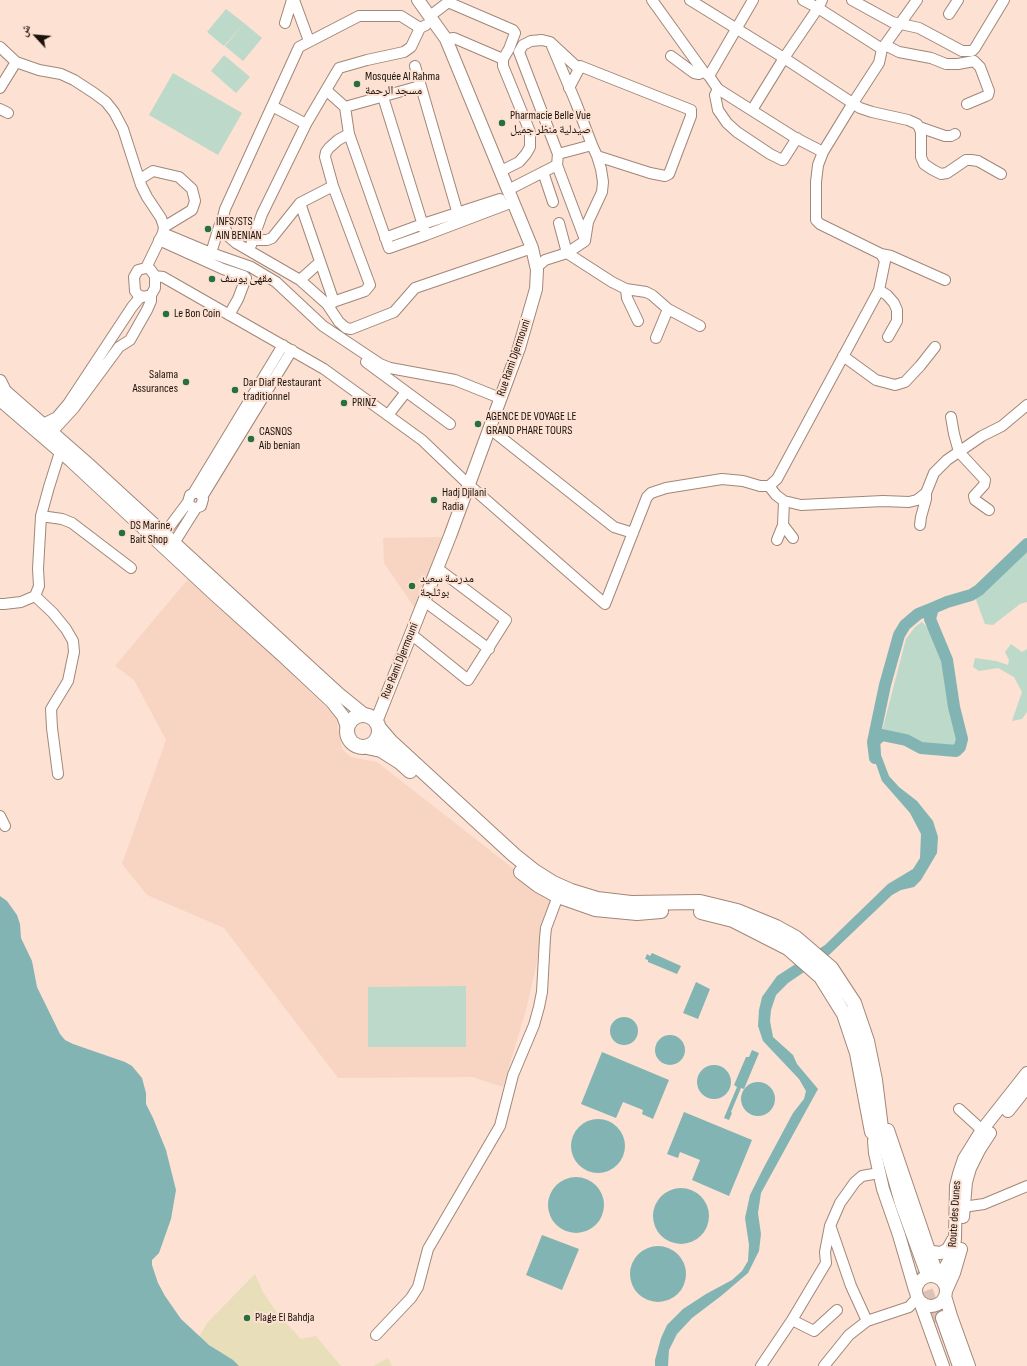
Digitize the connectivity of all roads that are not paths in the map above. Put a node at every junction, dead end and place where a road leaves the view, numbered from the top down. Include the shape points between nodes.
1 (293, 0) edge
2 (418, 0) edge
3 (652, 0) edge
4 (690, 0) edge
5 (753, 0) edge
6 (803, 0) edge
7 (852, 0) edge
8 (917, 0) edge
9 (958, 0) edge
10 (1004, 0) edge
11 (820, 4) edge
12 (949, 14) dead end
13 (432, 19) junction
14 (285, 23) dead end
15 (900, 24) junction
16 (420, 28) junction
17 (736, 29) junction
18 (446, 39) junction
19 (309, 42) junction
20 (550, 42) junction
21 (0, 47) edge
22 (883, 47) junction
23 (671, 56) dead end
24 (973, 56) junction
25 (784, 58) junction
26 (503, 59) junction
27 (16, 62) junction
28 (415, 66) dead end
29 (579, 68) junction
30 (706, 73) junction
31 (420, 86) junction
32 (0, 88) edge
33 (570, 88) junction
34 (718, 89) junction
35 (326, 90) junction
36 (383, 97) junction
37 (853, 103) junction
38 (967, 104) dead end
39 (272, 106) junction
40 (345, 108) junction
41 (752, 110) junction
42 (306, 124) junction
43 (919, 127) junction
44 (350, 134) junction
45 (955, 134) dead end
46 (797, 138) junction
47 (592, 145) junction
48 (823, 152) junction
49 (558, 154) junction
50 (597, 156) junction
51 (557, 164) junction
52 (501, 171) junction
53 (543, 172) junction
54 (1001, 174) dead end
55 (140, 179) junction
56 (333, 186) junction
57 (511, 196) junction
58 (553, 202) dead end
59 (300, 203) junction
60 (459, 217) junction
61 (222, 221) junction
62 (559, 223) dead end
63 (423, 224) junction
64 (162, 233) junction
65 (426, 235) junction
66 (385, 238) junction
67 (252, 240) junction
68 (585, 241) junction
69 (532, 248) junction
70 (249, 250) junction
71 (211, 253) junction
72 (568, 253) junction
73 (881, 254) junction
74 (320, 262) junction
75 (537, 267) junction
76 (146, 268) junction
77 (155, 276) junction
78 (300, 280) junction
79 (945, 280) dead end
80 (626, 288) junction
81 (879, 290) junction
82 (146, 295) junction
83 (331, 303) junction
84 (668, 309) junction
85 (229, 314) junction
86 (638, 322) dead end
87 (700, 326) dead end
88 (337, 335) junction
89 (888, 337) dead end
90 (656, 338) dead end
91 (935, 347) dead end
92 (287, 348) junction
93 (843, 356) junction
94 (0, 381) edge
95 (406, 392) junction
96 (264, 395) junction
97 (500, 398) junction
98 (0, 400) edge
99 (248, 404) junction
100 (1027, 405) edge
101 (388, 415) junction
102 (951, 417) dead end
103 (42, 424) junction
104 (450, 424) dead end
105 (489, 428) junction
106 (52, 432) junction
107 (60, 452) junction
108 (960, 452) junction
109 (469, 486) junction
110 (770, 486) junction
111 (926, 493) junction
112 (198, 494) junction
113 (784, 501) junction
114 (192, 505) junction
115 (989, 510) dead end
116 (41, 516) junction
117 (784, 525) junction
118 (920, 525) dead end
119 (633, 533) junction
120 (164, 534) junction
121 (793, 538) dead end
122 (777, 540) dead end
123 (174, 543) junction
124 (131, 568) dead end
125 (437, 568) junction
126 (35, 596) junction
127 (424, 601) junction
128 (0, 604) edge
129 (411, 634) junction
130 (489, 649) junction
131 (373, 721) junction
132 (347, 727) junction
133 (367, 747) junction
134 (58, 774) dead end
135 (0, 816) edge
136 (6, 826) dead end
137 (558, 896) junction
138 (792, 943) junction
139 (826, 973) junction
140 (1027, 1073) edge
141 (1027, 1087) edge
142 (959, 1109) dead end
143 (878, 1112) junction
144 (982, 1130) junction
145 (874, 1141) junction
146 (879, 1173) junction
147 (1027, 1186) edge
148 (963, 1207) junction
149 (830, 1226) junction
150 (955, 1233) junction
151 (928, 1249) junction
152 (930, 1274) junction
153 (946, 1294) junction
154 (918, 1297) junction
155 (837, 1310) dead end
156 (792, 1320) junction
157 (867, 1321) junction
158 (376, 1335) dead end
159 (761, 1366) edge
160 (824, 1366) edge
161 (943, 1366) edge
162 (954, 1366) edge
163 (960, 1366) edge
164 (969, 1366) edge

1 - 14 street
1 - 19 street
2 - 13 main road, Rue Rami Djermouni
3 - 30 street
4 - 17 street
5 - 17 street
6 - 11 street
7 - 15 street
8 - 15 street
9 - 12 street
10 - 24 street
11 - 22 street
11 - 25 street
13 - 16 street
13 - 18 main road, Rue Rami Djermouni
13 - 26 street via 450,3 513,30 515,33
15 - 22 street
15 - 24 street via 919,28
16 - 19 street via 401,16 359,16
16 - 35 street via 410,47 404,52 339,68
17 - 25 street
17 - 30 street
18 - 26 street via 454,38
18 - 52 main road, Rue Rami Djermouni
19 - 39 street via 299,47
20 - 29 street
20 - 33 street
20 - 49 street via 531,40 523,45 519,52
21 - 27 street
22 - 24 street via 946,64 958,64
22 - 37 street via 879,64
23 - 30 street via 694,73
24 - 38 street via 989,91 988,95
25 - 37 street
25 - 41 street
26 - 52 street via 530,132 530,147 519,162
27 - 32 street
27 - 55 street via 61,74 106,102 123,128
28 - 31 street
29 - 33 street
29 - 50 street via 580,66 691,110 692,113 669,174 665,176
30 - 34 street
31 - 36 street
31 - 60 street
33 - 47 street
34 - 41 street
34 - 46 street via 715,95 718,110 727,123 770,154 784,160
35 - 40 street
35 - 42 street
36 - 40 street
36 - 63 street
37 - 43 street via 872,112 908,120
37 - 48 street
39 - 42 street
39 - 61 street via 225,209
40 - 44 street
41 - 46 street
42 - 67 street
43 - 45 street via 945,136
43 - 54 street via 921,157 924,164 933,170 941,174 947,173 966,160 971,160 978,161
44 - 56 street via 338,140 326,152
44 - 66 street
46 - 48 street
47 - 49 street
47 - 50 street
48 - 73 street via 816,182 816,220
49 - 51 street
50 - 68 street via 603,182 602,192 588,222
51 - 53 street
51 - 68 street
52 - 57 main road, Rue Rami Djermouni
53 - 57 street
53 - 58 street
55 - 64 street via 146,196 161,218
55 - 64 street via 153,171 179,177 192,189 195,201 192,210
56 - 59 street
56 - 83 street via 370,285 365,291
57 - 60 street
57 - 69 main road, Rue Rami Djermouni
59 - 67 street via 272,238
59 - 74 street
60 - 63 street
60 - 65 street
61 - 70 street via 229,237
61 - 71 street
62 - 72 street
63 - 65 street
63 - 66 street
64 - 71 street
64 - 76 street
64 - 85 street via 223,269 246,278
65 - 66 street via 389,248
67 - 70 street
68 - 72 street
69 - 75 main road, Rue Rami Djermouni
69 - 83 street via 415,288 394,312 351,329 339,322
70 - 78 street
71 - 88 street via 251,267 276,282 323,326
72 - 75 street via 544,260
72 - 80 street via 612,282
73 - 79 street
73 - 81 street via 885,261
74 - 78 street
74 - 83 street
75 - 97 main road, Rue Rami Djermouni via 536,289 519,348
76 - 77 street
76 - 82 street via 138,270 134,277 136,293
77 - 82 street via 155,288
77 - 85 street via 163,277
78 - 83 street
80 - 84 street via 652,294
80 - 86 street via 626,298
81 - 89 street via 887,295 897,310 897,321
81 - 93 street
82 - 103 street via 132,307 68,404 56,417
82 - 106 street via 150,301 148,310 130,340 119,347 74,408
84 - 87 street
84 - 90 street
85 - 92 street
88 - 95 street via 344,346
88 - 97 street via 390,368 455,380
91 - 93 street via 905,382 895,385 876,380
92 - 96 street
92 - 99 street
92 - 101 street via 324,369
93 - 110 street via 777,479
94 - 103 main road via 5,391
95 - 101 street
95 - 104 street
96 - 99 street
96 - 112 street
97 - 105 main road, Rue Rami Djermouni
98 - 107 main road
99 - 112 street
100 - 108 street via 1002,426 982,436
101 - 109 street via 422,440
102 - 108 street
103 - 106 main road
105 - 109 main road, Rue Rami Djermouni
105 - 119 street via 614,527
106 - 120 main road
107 - 116 street
107 - 132 main road via 332,702 343,716
108 - 111 street via 934,473
108 - 115 street via 985,480 984,486 974,496 975,500
109 - 119 street via 605,604
109 - 125 main road, Rue Rami Djermouni
110 - 113 street
110 - 119 street via 722,480 666,488 651,493 647,497
111 - 113 street via 909,502 801,505
111 - 118 street
112 - 114 street via 188,497
112 - 114 street via 202,504
113 - 117 street
114 - 120 street
114 - 123 street
116 - 124 street via 62,519 72,524
116 - 126 street via 39,586
117 - 121 street
117 - 122 street
120 - 123 main road
123 - 131 main road via 339,694
125 - 127 main road, Rue Rami Djermouni
125 - 130 street via 506,620
126 - 128 street via 21,602
126 - 134 street via 66,628 73,641 74,652 68,682 51,709
127 - 129 main road, Rue Rami Djermouni
127 - 130 street
129 - 130 street via 468,680
129 - 131 main road, Rue Rami Djermouni via 378,717
131 - 132 highway via 359,715
131 - 133 highway via 379,733 375,742
131 - 138 highway via 391,742 514,855 553,883 597,899 630,903 700,902 737,911 776,927
132 - 133 highway via 351,743
133 - 137 highway via 381,750 400,762 511,864 538,885
135 - 136 street
137 - 138 highway via 595,909 636,913 698,911 733,920
137 - 158 street via 546,928 539,1007 513,1075 500,1126 428,1250 418,1287
138 - 139 highway
139 - 143 highway via 854,1003 867,1041
139 - 145 highway via 857,1053
140 - 144 main road, Route des Dunes
141 - 148 main road, Route des Dunes via 979,1150 966,1182
142 - 144 street
143 - 151 main road via 888,1128
143 - 152 highway via 902,1203
144 - 150 main road, Route des Dunes via 964,1159 959,1174 955,1199
145 - 146 main road
145 - 152 highway
146 - 149 street via 862,1176 855,1182 840,1204
146 - 154 main road
147 - 148 street via 984,1204
148 - 153 main road, Route des Dunes via 961,1247
149 - 156 street via 825,1252 826,1263
149 - 157 street via 851,1286
150 - 151 main road via 951,1246 945,1252 937,1253
150 - 152 main road, Route des Dunes via 952,1254
151 - 152 main road
152 - 153 main road via 946,1286
152 - 154 main road via 933,1276 923,1278 917,1285
153 - 154 main road via 935,1306 925,1305
153 - 164 main road
154 - 157 street via 908,1307
154 - 161 main road
155 - 156 street via 814,1331
156 - 159 street
157 - 160 street via 849,1335
162 - 163 highway via 940,1320

